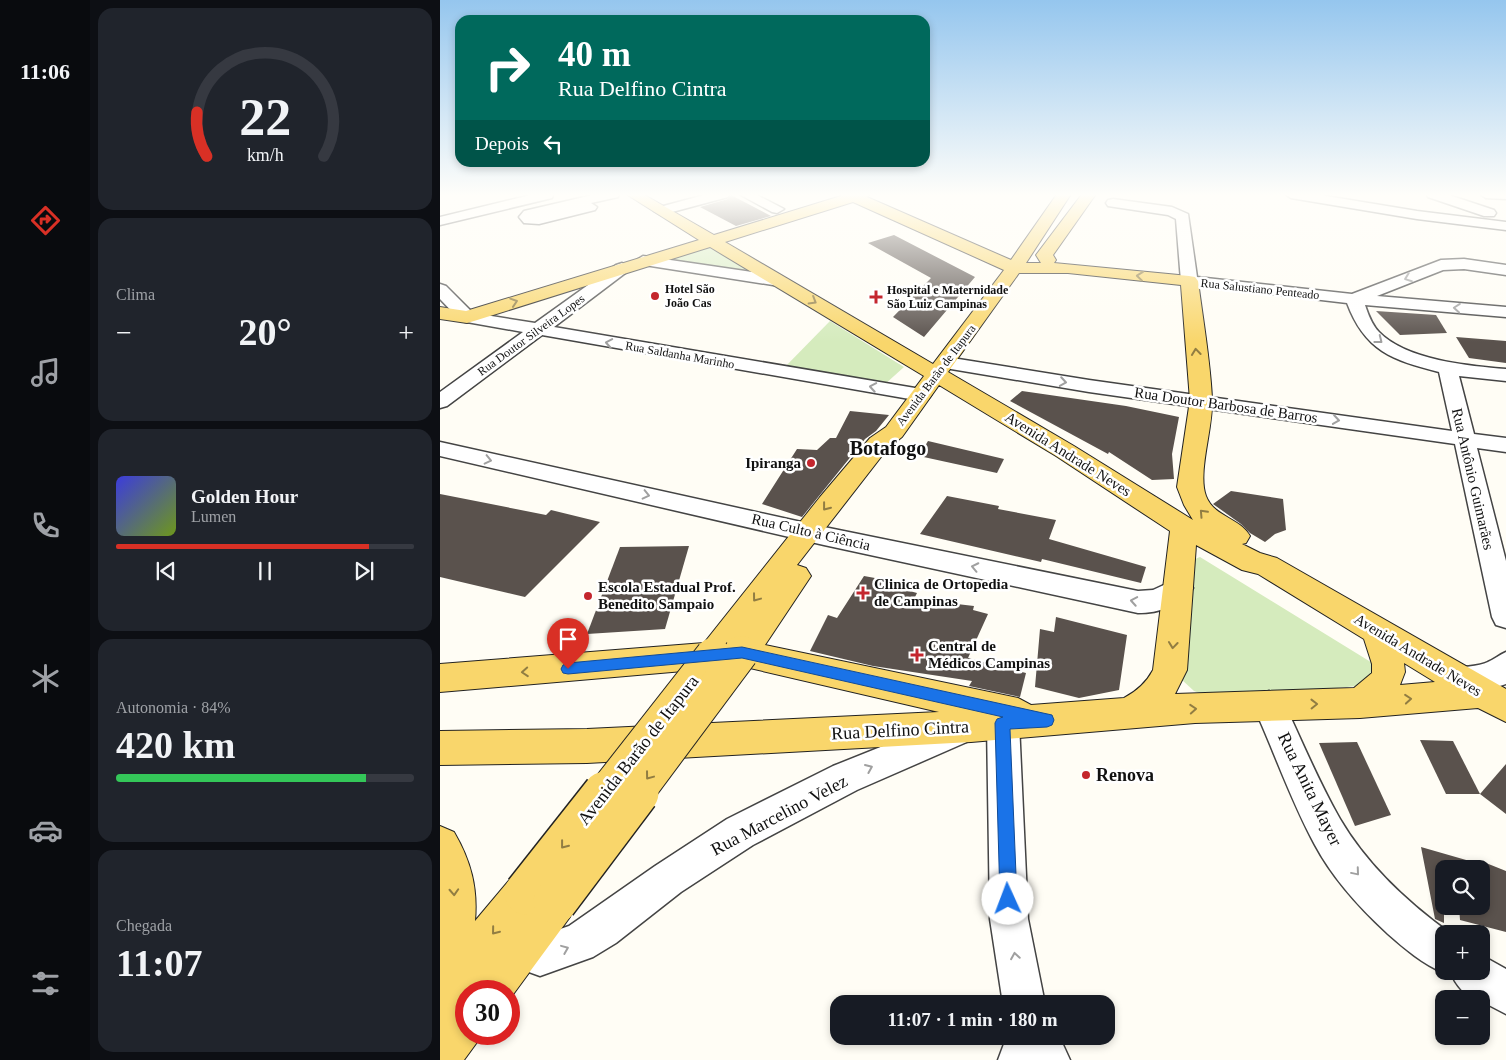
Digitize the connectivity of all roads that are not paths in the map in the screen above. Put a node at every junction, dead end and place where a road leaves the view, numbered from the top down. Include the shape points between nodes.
1 (702, 243) edge
2 (714, 243) edge
3 (961, 243) edge
4 (1031, 243) edge
5 (1053, 243) edge
6 (1185, 243) edge
7 (642, 261) junction
8 (622, 268) junction
9 (1014, 268) junction
10 (1068, 268) junction
11 (1506, 270) edge
12 (779, 281) junction
13 (1189, 281) junction
14 (440, 289) edge
15 (1354, 300) junction
16 (1506, 312) edge
17 (440, 313) edge
18 (467, 317) junction
19 (539, 331) junction
20 (942, 369) junction
21 (1448, 370) junction
22 (1506, 375) edge
23 (1026, 376) junction
24 (967, 392) junction
25 (921, 395) junction
26 (1201, 400) junction
27 (440, 402) edge
28 (1463, 439) junction
29 (1506, 445) edge
30 (440, 449) edge
31 (1065, 450) junction
32 (1190, 488) junction
33 (1184, 527) junction
34 (816, 533) junction
35 (1267, 566) junction
36 (1178, 588) junction
37 (1506, 617) edge
38 (1377, 631) junction
39 (727, 654) junction
40 (1506, 665) edge
41 (440, 678) edge
42 (1482, 693) edge
43 (1360, 703) junction
44 (1269, 705) junction
45 (1127, 714) junction
46 (1047, 720) junction
47 (987, 725) junction
48 (440, 748) edge
49 (440, 846) edge
50 (540, 897) junction
51 (1435, 946) edge
52 (518, 949) junction
53 (440, 973) edge
54 (495, 980) edge
55 (1485, 980) edge
56 (1506, 993) edge
57 (1024, 995) edge
58 (440, 999) edge
59 (455, 1033) edge
60 (440, 1054) edge

1 - 7 main road
2 - 12 main road, Avenida Andrade Neves
3 - 9 main road
4 - 9 main road, Avenida Barão de Itapura
5 - 10 main road via 1044,255
6 - 13 street
7 - 8 main road
7 - 12 street
18 -> 8 main road
8 - 19 street, Rua Doutor Silveira Lopes
9 - 10 main road, Rua Salustiano Penteado
9 - 20 main road, Avenida Barão de Itapura
13 -> 10 main road, Rua Salustiano Penteado
11 -> 15 street via 1464,264 1441,265
12 -> 20 main road, Avenida Andrade Neves
13 - 15 street, Rua Salustiano Penteado
26 -> 13 main road
14 - 18 street
16 -> 15 street, Rua Salustiano Penteado
15 -> 21 street via 1362,322 1377,340 1425,363
17 - 18 main road, Rua Saldanha Marinho
18 - 19 street, Rua Saldanha Marinho
25 -> 19 street, Rua Saldanha Marinho
19 - 27 street, Rua Doutor Silveira Lopes
20 - 23 street, Rua Doutor Barbosa de Barros
20 - 24 main road, Avenida Andrade Neves
20 - 25 main road, Avenida Barão de Itapura
21 - 22 street
21 - 28 street, Rua Antônio Guimarães
23 - 24 street
23 -> 26 street, Rua Doutor Barbosa de Barros
24 - 31 main road, Avenida Andrade Neves
25 -> 34 main road, Avenida Barão de Itapura via 894,432 894,446 886,458
26 -> 28 street, Rua Doutor Barbosa de Barros
26 - 32 main road
28 - 29 street, Rua Doutor Barbosa de Barros
28 - 37 street, Rua Antônio Guimarães
30 -> 34 street, Rua Culto à Ciência
31 - 32 main road via 1088,455 1146,490 1164,494
31 - 33 main road, Avenida Andrade Neves
35 -> 32 main road via 1238,537 1201,513
33 - 35 main road, Avenida Andrade Neves via 1252,562
33 - 36 main road
36 -> 34 street, Rua Culto à Ciência via 1152,603 1138,602
34 -> 39 main road, Avenida Barão de Itapura
35 - 38 main road, Avenida Andrade Neves
36 -> 45 main road via 1170,670 1163,688 1147,704
38 - 42 main road, Avenida Andrade Neves
38 - 43 main road via 1387,658 1389,675 1383,685
39 -> 41 main road
39 - 46 main road
39 -> 50 main road, Avenida Barão de Itapura, bridge
40 - 42 street
43 -> 42 main road, Rua Delfino Cintra
44 -> 43 main road, Rua Delfino Cintra
45 -> 44 main road, Rua Delfino Cintra
44 -> 51 street, Rua Anita Mayer via 1328,833 1350,865 1381,901
45 - 46 main road, Rua Delfino Cintra
46 - 47 main road, Rua Delfino Cintra
47 - 48 main road, Rua Delfino Cintra via 597,745
52 -> 47 street, Rua Marcelino Velez via 540,956 579,943 740,832 845,778
57 -> 47 street via 1009,919
49 -> 53 main road via 450,866 455,889 450,944
50 - 52 main road, Avenida Barão de Itapura
50 -> 58 main road, Avenida Barão de Itapura
52 - 54 main road, Avenida Barão de Itapura
55 - 56 street
59 - 60 main road

